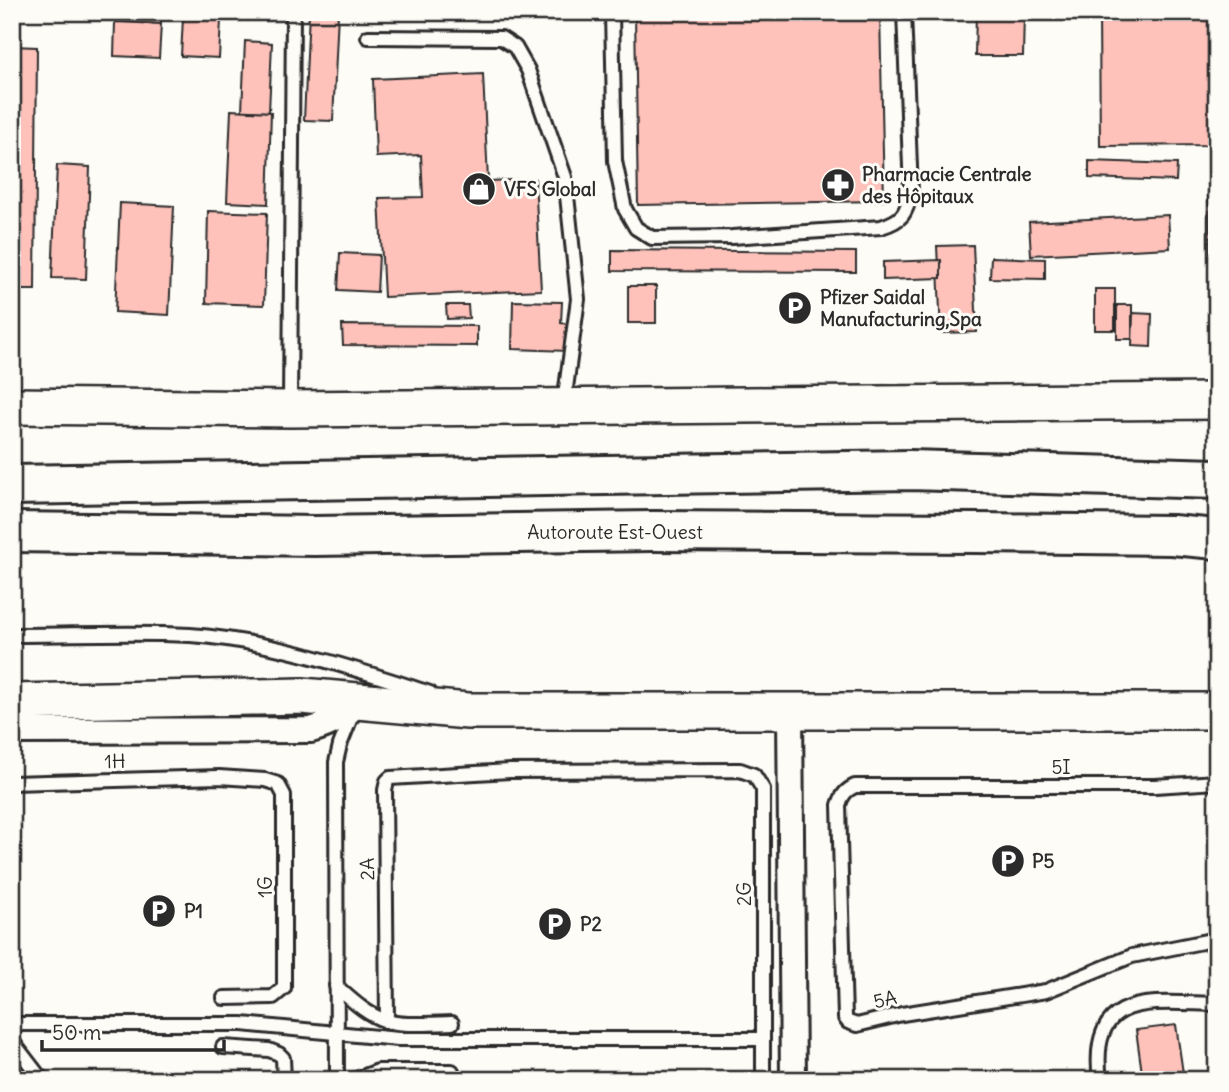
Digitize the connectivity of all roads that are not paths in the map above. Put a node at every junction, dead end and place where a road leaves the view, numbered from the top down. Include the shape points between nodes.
1 (293, 12) edge
2 (612, 12) edge
3 (904, 12) edge
4 (368, 37) dead end
5 (1217, 401) edge
6 (12, 406) edge
7 (564, 407) junction
8 (290, 409) junction
9 (1217, 479) edge
10 (12, 485) edge
11 (12, 532) edge
12 (1217, 539) edge
13 (12, 635) edge
14 (12, 702) edge
15 (359, 702) junction
16 (790, 710) junction
17 (468, 711) junction
18 (1217, 711) edge
19 (12, 731) edge
20 (450, 773) joint
21 (219, 777) joint
22 (1216, 782) edge
23 (12, 783) edge
24 (906, 786) joint
25 (1217, 939) edge
26 (336, 986) junction
27 (224, 998) dead end
28 (1217, 1004) edge
29 (387, 1022) junction
30 (452, 1023) dead end
31 (12, 1024) edge
32 (337, 1035) junction
33 (763, 1039) junction
34 (12, 1041) edge
35 (223, 1046) dead end
36 (452, 1071) dead end
37 (389, 1075) edge
38 (42, 1080) edge
39 (284, 1080) edge
40 (337, 1080) edge
41 (354, 1080) edge
42 (763, 1080) edge
43 (793, 1080) edge
44 (1100, 1080) edge

1 - 8 lane
2 - 3 lane via 615,161 625,209 636,228 652,238 881,228 898,222 911,192
4 - 7 lane via 501,38 515,47 528,70 565,177 578,299
5 - 7 main road
6 - 8 main road
7 - 8 main road
9 - 10 highway via 910,470
11 - 12 highway, Autoroute Est-Ouest via 314,536 652,531
13 - 17 lane via 191,635 262,646 367,672
14 - 15 main road via 302,696
15 - 17 main road
15 - 19 street via 329,725 311,730
15 - 26 lane via 336,762
16 - 17 main road
16 - 18 main road
16 - 43 street
20 - 29 lane, 2A via 394,776 385,785
20 - 33 lane, 2G via 692,769 754,775 763,789
21 - 23 lane, 1H
21 - 27 lane, 1G via 272,781 284,795 284,988 273,998
22 - 24 lane, 5I
24 - 25 lane, 5A via 855,786 841,798 844,1013 852,1024 1046,991 1132,956
26 - 29 lane via 362,1010
26 - 32 lane
28 - 44 lane via 1146,1003 1123,1010 1101,1036
29 - 30 lane
31 - 32 lane via 242,1024
32 - 33 lane via 398,1040
32 - 40 lane
33 - 42 lane, 2G
34 - 38 lane
35 - 39 lane via 275,1051 283,1058
36 - 37 lane
37 - 41 lane via 377,1071

